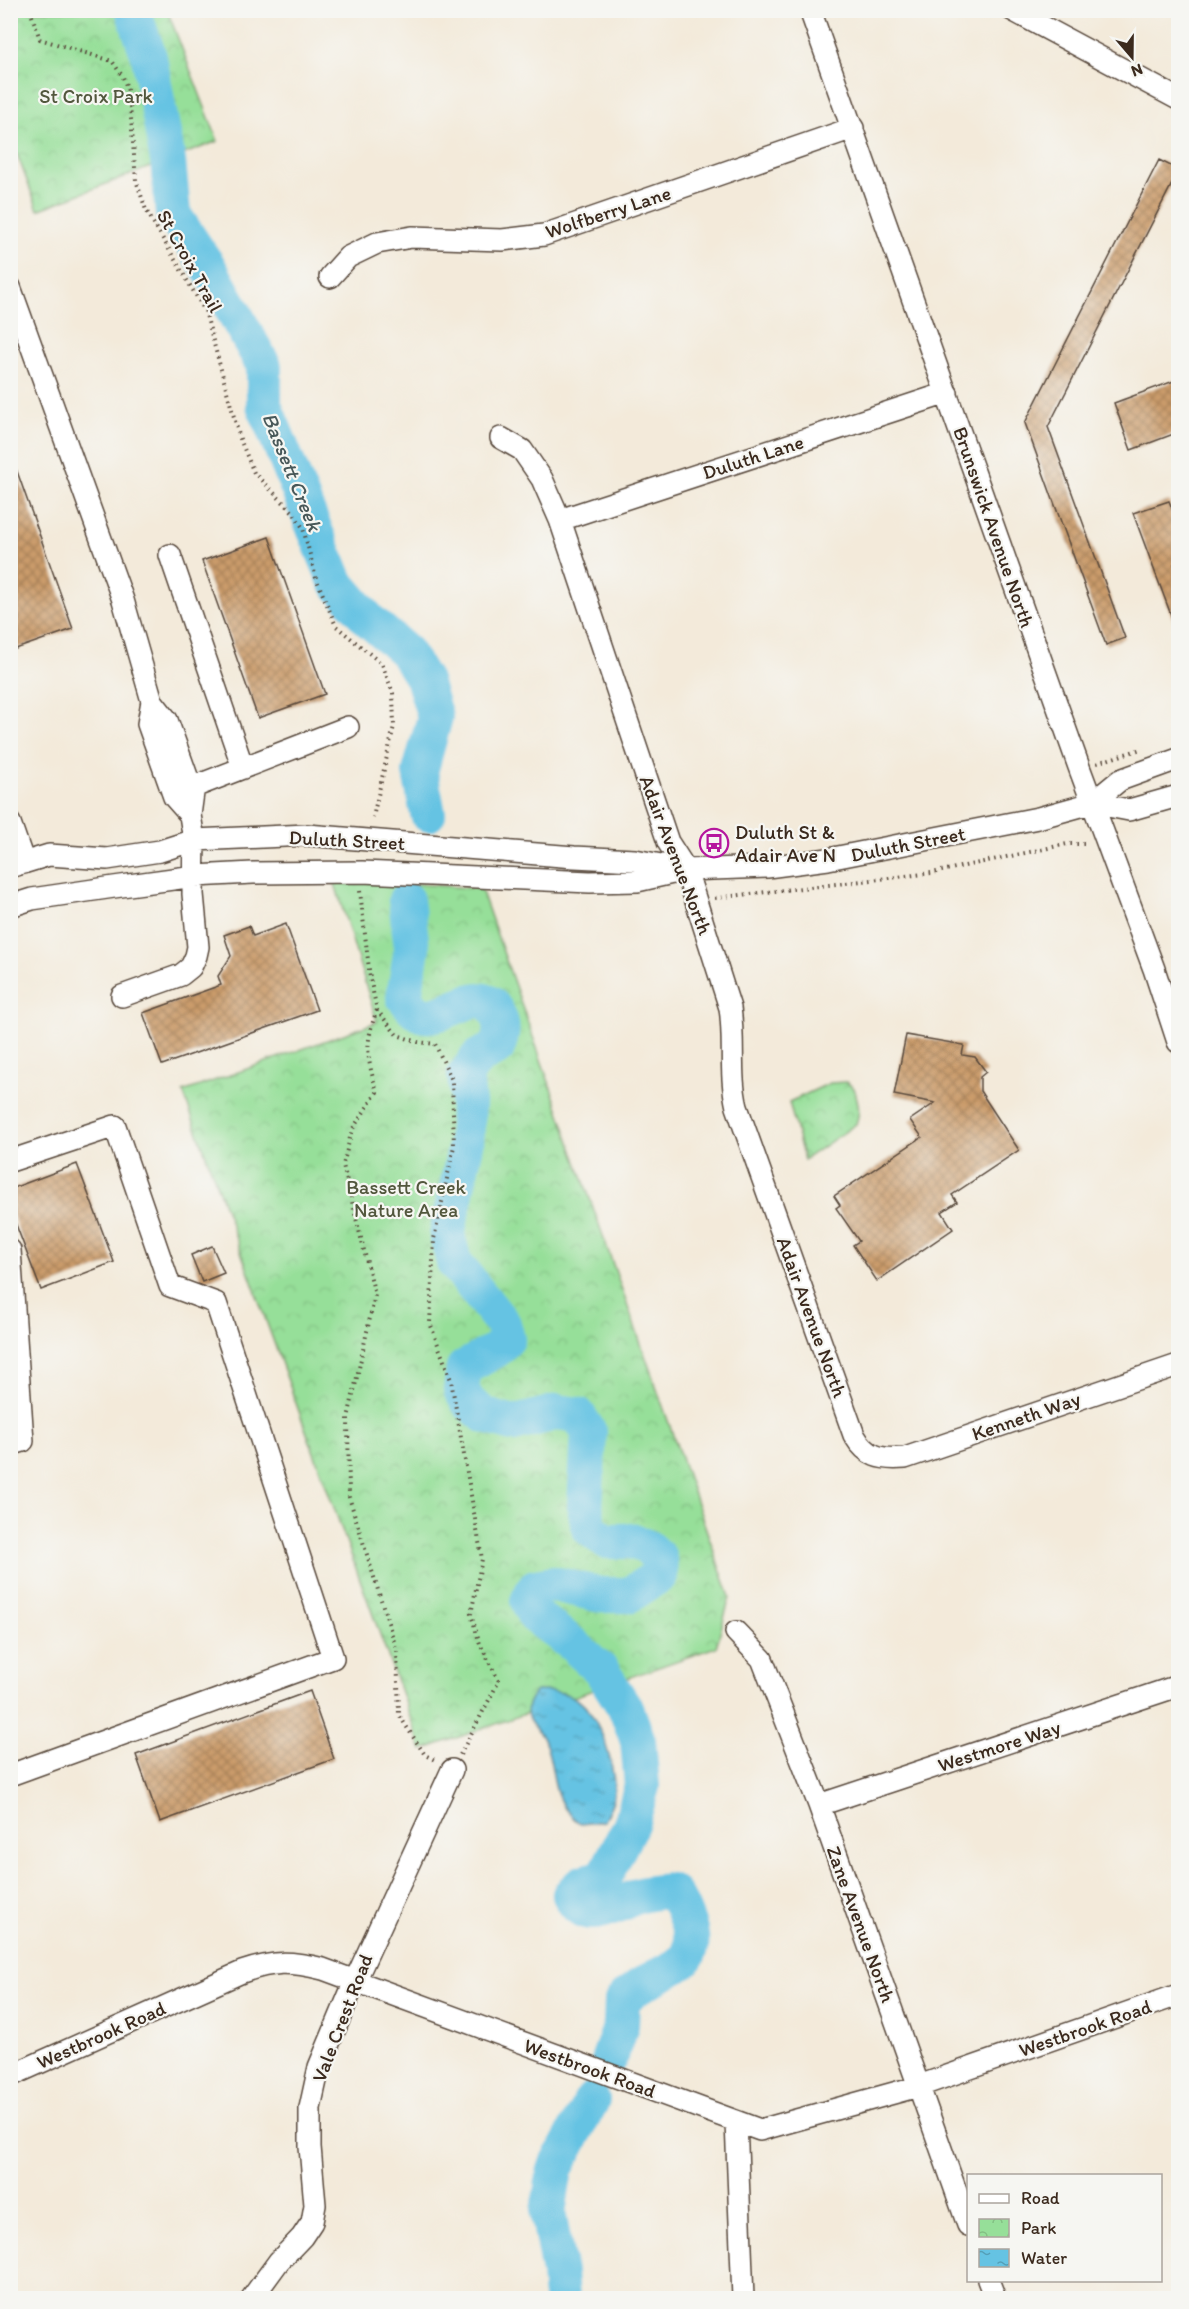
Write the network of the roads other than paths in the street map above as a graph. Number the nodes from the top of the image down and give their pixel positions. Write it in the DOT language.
graph roads {
  1 [pos="810,10"];
  2 [pos="1012,10"];
  3 [pos="1179,99"];
  4 [pos="853,129"];
  5 [pos="330,277"];
  6 [pos="10,287"];
  7 [pos="947,393"];
  8 [pos="501,438"];
  9 [pos="560,520"];
  10 [pos="170,555"];
  11 [pos="152,701"];
  12 [pos="348,727"];
  13 [pos="1179,759"];
  14 [pos="243,768"];
  15 [pos="191,788"];
  16 [pos="1179,796"];
  17 [pos="1092,803"];
  18 [pos="190,815"];
  19 [pos="10,823"];
  20 [pos="195,840"];
  21 [pos="17,865"];
  22 [pos="686,870"];
  23 [pos="195,876"];
  24 [pos="10,906"];
  25 [pos="122,996"];
  26 [pos="1179,1042"];
  27 [pos="10,1161"];
  28 [pos="10,1250"];
  29 [pos="1179,1365"];
  30 [pos="17,1443"];
  31 [pos="873,1455"];
  32 [pos="736,1632"];
  33 [pos="1179,1686"];
  34 [pos="452,1770"];
  35 [pos="10,1775"];
  36 [pos="819,1805"];
  37 [pos="355,1981"];
  38 [pos="1179,1995"];
  39 [pos="10,2076"];
  40 [pos="919,2086"];
  41 [pos="736,2122"];
  42 [pos="967,2219"];
  43 [pos="989,2282"];
  44 [pos="252,2298"];
  45 [pos="744,2298"];
  46 [pos="995,2298"];
  1 -- 4 [label="street, Brunswick Avenue North"];
  2 -- 3 [label="street"];
  4 -- 5 [label="street, Wolfberry Lane"];
  4 -- 7 [label="street, Brunswick Avenue North"];
  6 -- 11 [label="street"];
  7 -- 9 [label="street, Duluth Lane"];
  7 -- 17 [label="street, Brunswick Avenue North"];
  8 -- 9 [label="street, Adair Avenue North"];
  9 -- 22 [label="street, Adair Avenue North"];
  10 -- 14 [label="street"];
  11 -- 15 [label="street"];
  11 -- 18 [label="street"];
  12 -- 14 [label="street"];
  13 -- 17 [label="street, Duluth Street"];
  14 -- 15 [label="street"];
  15 -- 18 [label="street"];
  16 -- 17 [label="street, Duluth Street"];
  17 -- 22 [label="street, Duluth Street"];
  17 -- 26 [label="street, Brunswick Avenue North"];
  18 -- 20 [label="street"];
  19 -- 21 [label="street"];
  20 -- 21 [label="street, Duluth Street"];
  20 -- 22 [label="street, Duluth Street"];
  20 -- 23 [label="street"];
  22 -- 23 [label="street, Duluth Street"];
  22 -- 31 [label="street, Adair Avenue North"];
  23 -- 24 [label="street, Duluth Street"];
  23 -- 25 [label="street"];
  27 -- 35 [label="street"];
  28 -- 30 [label="street"];
  29 -- 31 [label="street, Kenneth Way"];
  32 -- 36 [label="street, Zane Avenue North"];
  33 -- 36 [label="street, Westmore Way"];
  34 -- 37 [label="street, Vale Crest Road"];
  36 -- 40 [label="street, Zane Avenue North"];
  37 -- 39 [label="street, Westbrook Road"];
  37 -- 41 [label="street, Westbrook Road"];
  37 -- 44 [label="street, Vale Crest Road"];
  38 -- 40 [label="street, Westbrook Road"];
  40 -- 41 [label="street, Westbrook Road"];
  40 -- 42 [label="street, Zane Avenue North"];
  41 -- 45 [label="street"];
  43 -- 46 [label="street"];
}
